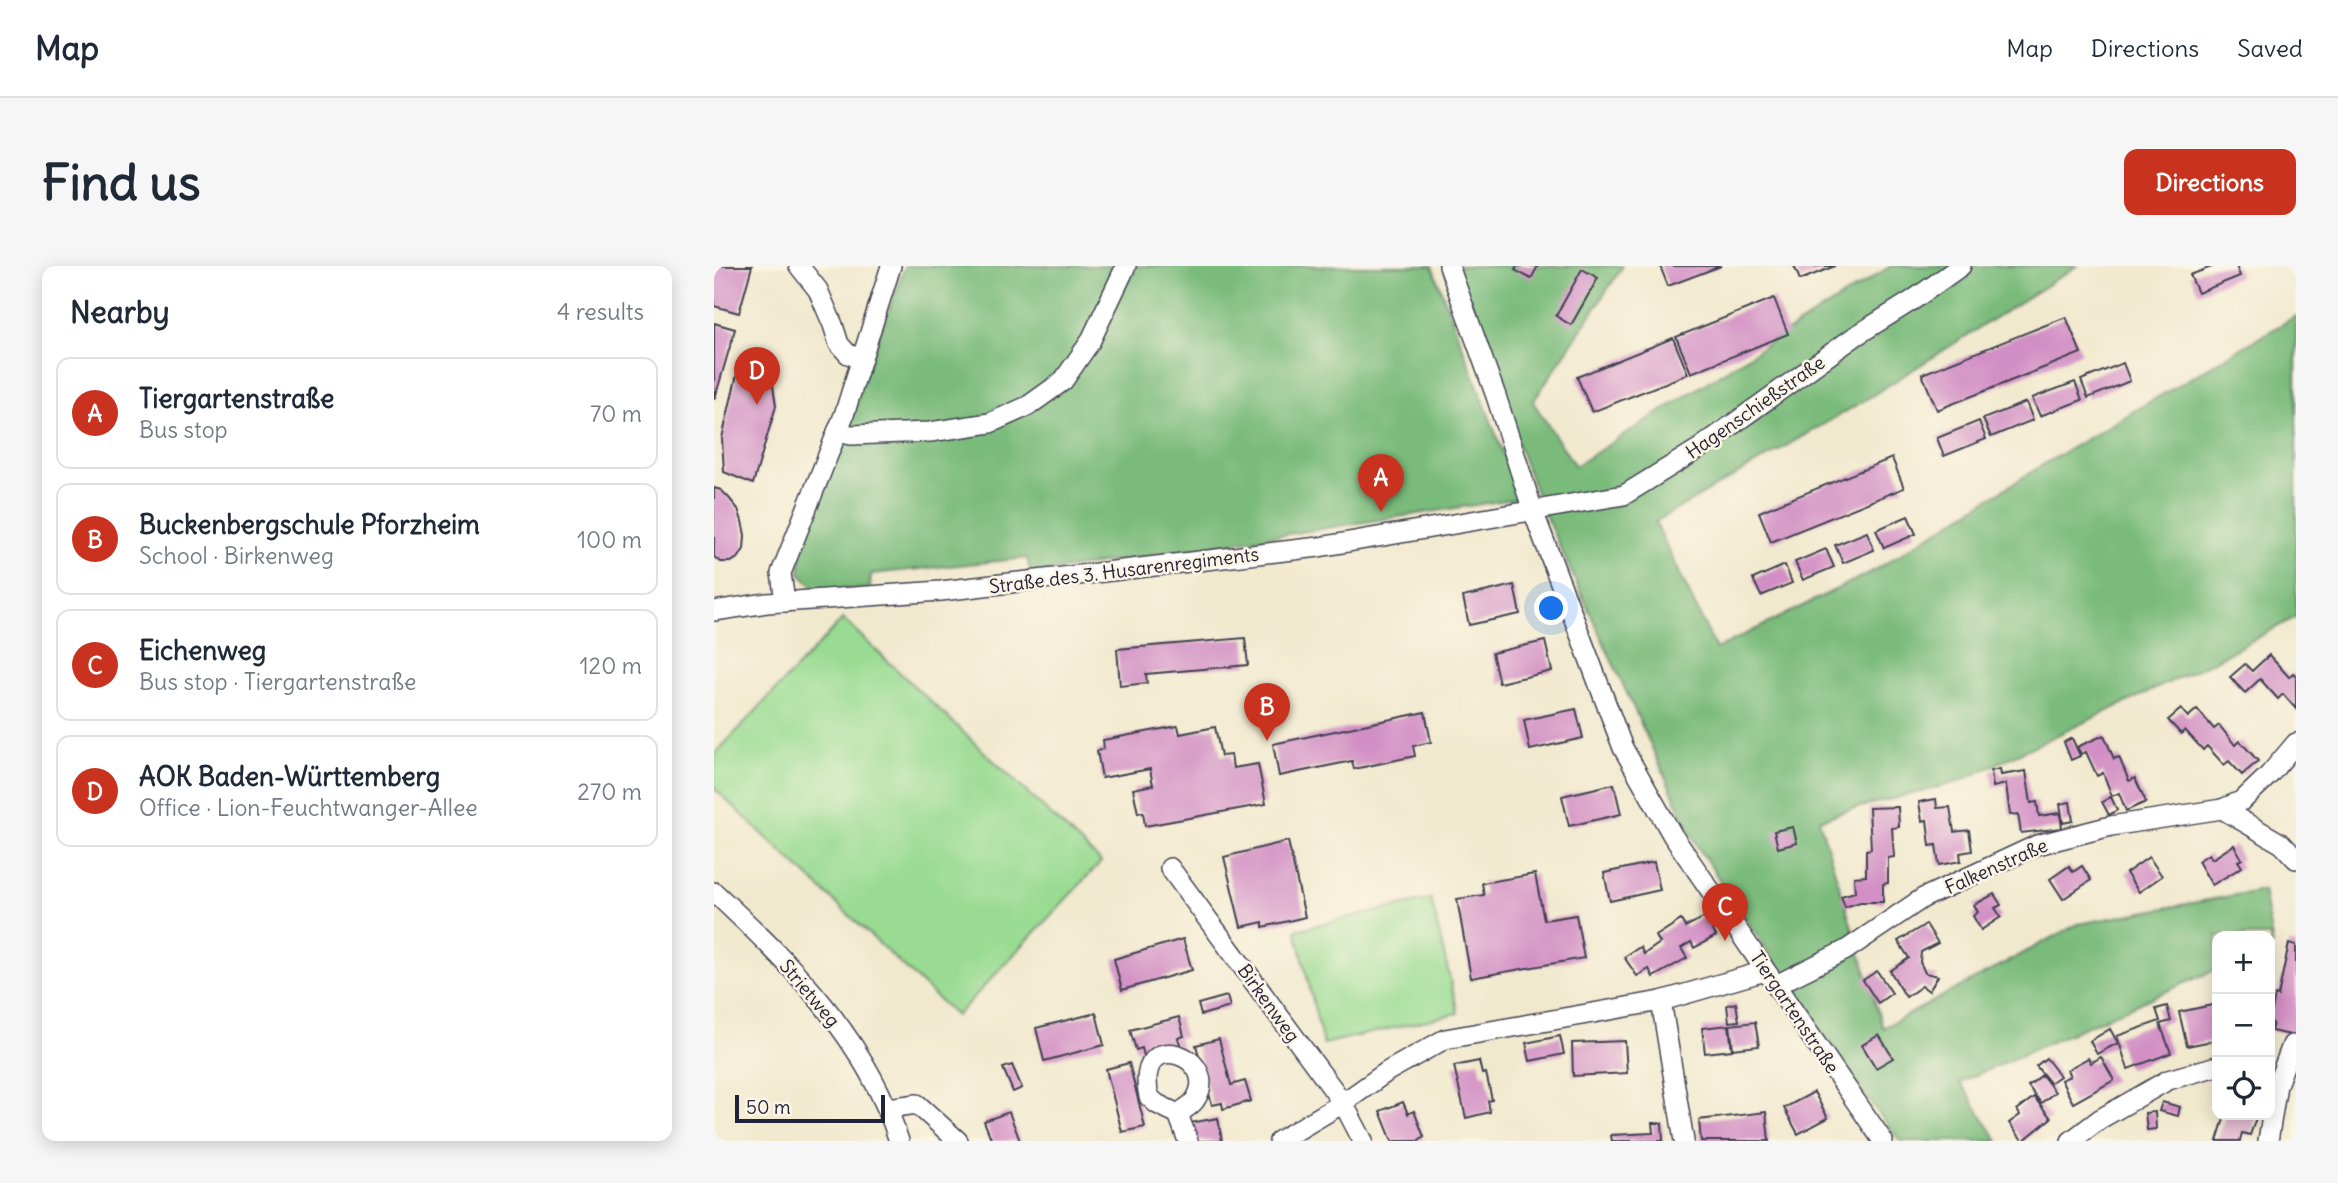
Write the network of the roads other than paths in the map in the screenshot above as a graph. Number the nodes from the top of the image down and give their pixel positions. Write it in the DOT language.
graph roads {
  1 [pos="799,266"];
  2 [pos="891,266"];
  3 [pos="1126,266"];
  4 [pos="1449,266"];
  5 [pos="1961,266"];
  6 [pos="862,359"];
  7 [pos="837,432"];
  8 [pos="1533,511"];
  9 [pos="785,602"];
  10 [pos="714,611"];
  11 [pos="2296,743"];
  12 [pos="2222,809"];
  13 [pos="2296,859"];
  14 [pos="1170,868"];
  15 [pos="714,892"];
  16 [pos="1770,978"];
  17 [pos="1661,1001"];
  18 [pos="2294,1044"];
  19 [pos="2275,1050"];
  20 [pos="2212,1067"];
  21 [pos="1343,1103"];
  22 [pos="888,1108"];
  23 [pos="1178,1114"];
  24 [pos="899,1141"];
  25 [pos="958,1141"];
  26 [pos="1188,1141"];
  27 [pos="1279,1141"];
  28 [pos="1363,1141"];
  29 [pos="1684,1141"];
  30 [pos="1883,1141"];
  31 [pos="2071,1141"];
  32 [pos="2268,1141"];
  1 -- 6 [label="street"];
  2 -- 6 [label="street"];
  3 -- 7 [label="street"];
  4 -- 8 [label="street, Tiergartenstraße"];
  5 -- 8 [label="street, Hagenschießstraße"];
  6 -- 7 [label="street"];
  7 -- 9 [label="street"];
  8 -- 9 [label="street, Straße des 3. Husarenregiments"];
  8 -- 16 [label="street, Tiergartenstraße"];
  9 -- 10 [label="street, Straße des 3. Husarenregiments"];
  11 -- 12 [label="street, Falkenstraße"];
  12 -- 13 [label="street"];
  12 -- 16 [label="street, Falkenstraße"];
  14 -- 21 [label="street, Birkenweg"];
  15 -- 22 [label="street, Strietweg"];
  16 -- 17 [label="street, Falkenstraße"];
  16 -- 30 [label="street, Tiergartenstraße"];
  17 -- 21 [label="street, Falkenstraße"];
  17 -- 29 [label="street"];
  18 -- 19 [label="street"];
  18 -- 32 [label="street"];
  20 -- 31 [label="street"];
  21 -- 27 [label="street, Falkenstraße"];
  21 -- 28 [label="street, Birkenweg"];
  22 -- 24 [label="street, Strietweg"];
  22 -- 25 [label="street"];
  23 -- 26 [label="street"];
}
